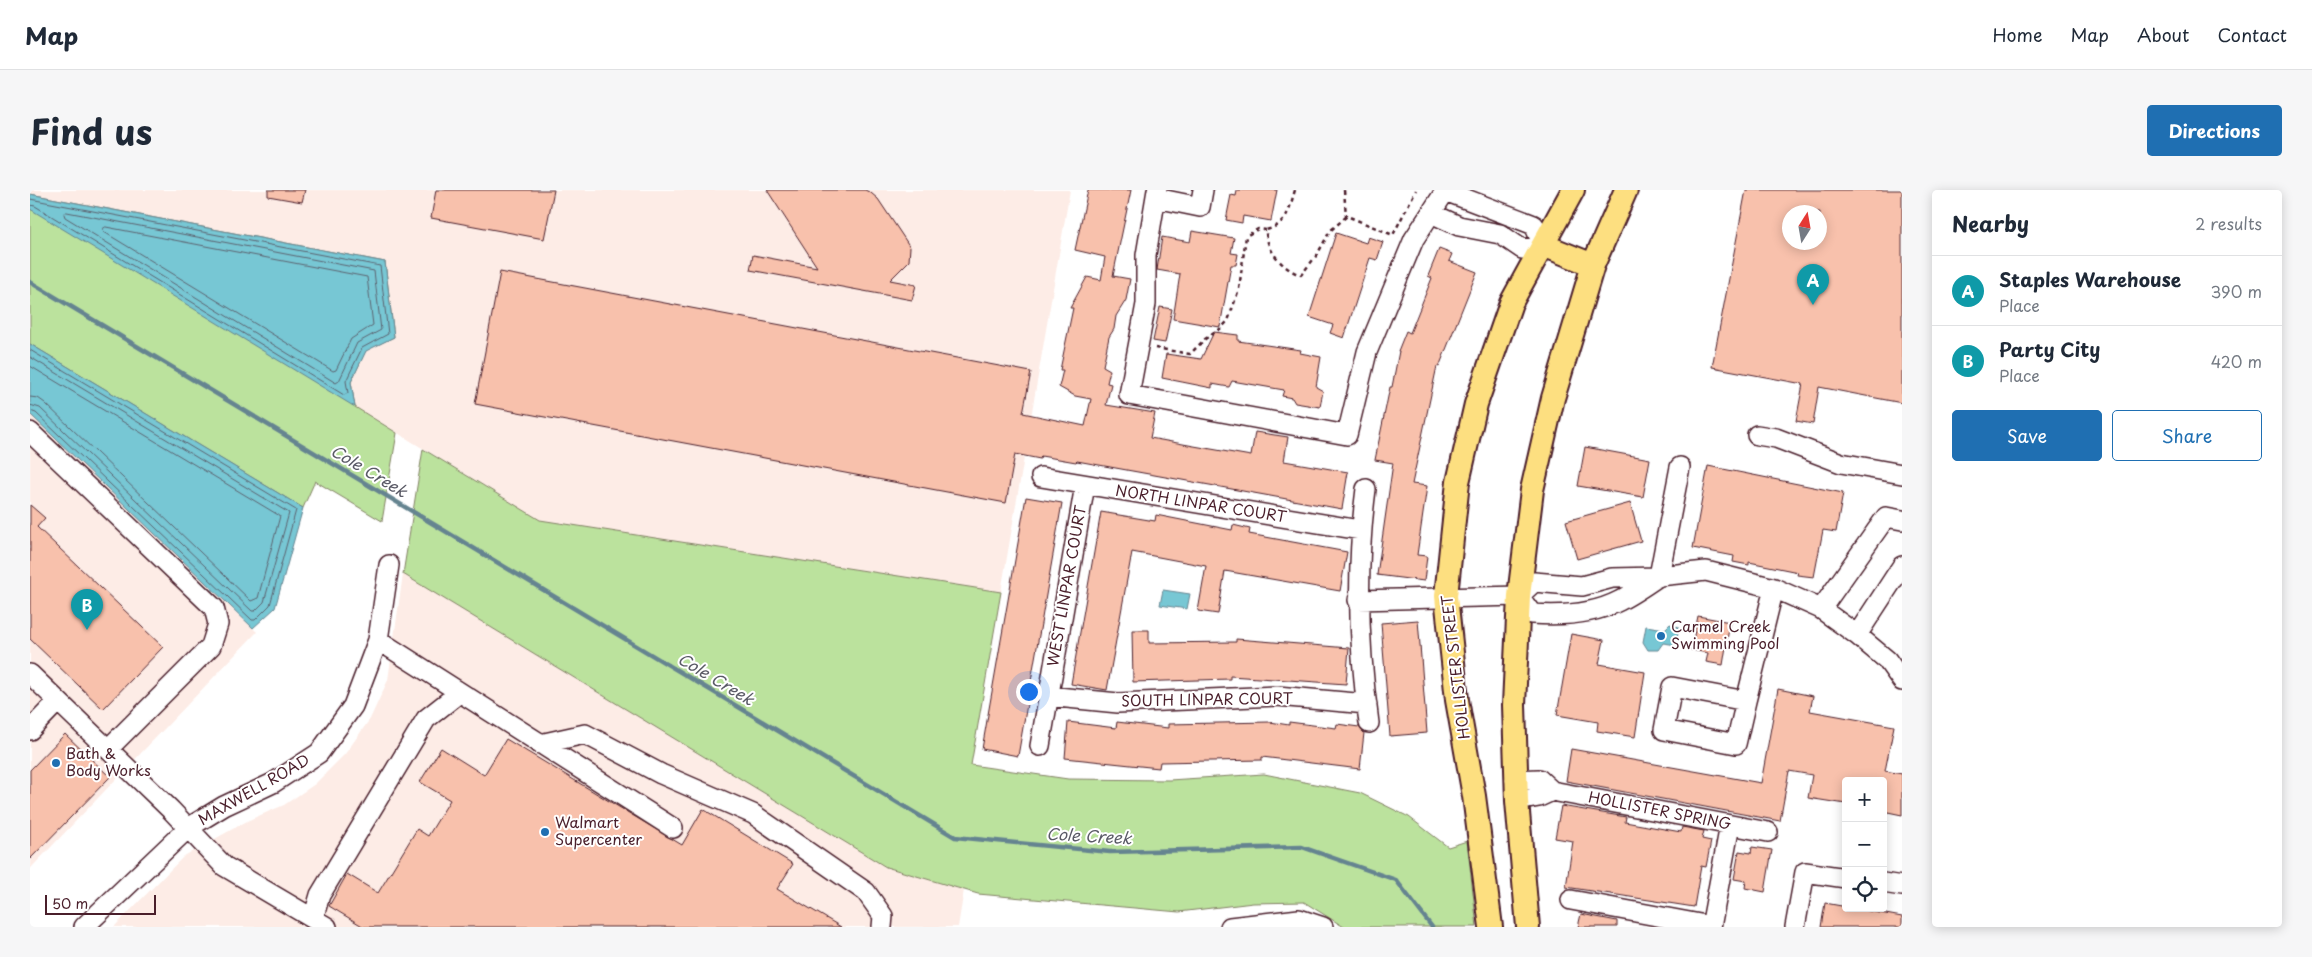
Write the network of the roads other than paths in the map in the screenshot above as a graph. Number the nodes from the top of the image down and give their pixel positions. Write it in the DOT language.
graph roads {
  1 [pos="1203,190"];
  2 [pos="1446,190"];
  3 [pos="1573,190"];
  4 [pos="1626,190"];
  5 [pos="1156,194"];
  6 [pos="1431,213"];
  7 [pos="1543,245"];
  8 [pos="1593,265"];
  9 [pos="30,432"];
  10 [pos="1757,435"];
  11 [pos="1680,467"];
  12 [pos="1902,474"];
  13 [pos="1041,477"];
  14 [pos="1085,485"];
  15 [pos="1366,489"];
  16 [pos="1902,520"];
  17 [pos="1360,530"];
  18 [pos="389,565"];
  19 [pos="1902,566"];
  20 [pos="1659,576"];
  21 [pos="1774,588"];
  22 [pos="1446,596"];
  23 [pos="1519,596"];
  24 [pos="1358,600"];
  25 [pos="1821,610"];
  26 [pos="1858,635"];
  27 [pos="378,640"];
  28 [pos="30,674"];
  29 [pos="1902,681"];
  30 [pos="459,693"];
  31 [pos="1047,696"];
  32 [pos="58,701"];
  33 [pos="1746,701"];
  34 [pos="30,730"];
  35 [pos="540,744"];
  36 [pos="1040,746"];
  37 [pos="108,749"];
  38 [pos="1516,790"];
  39 [pos="1730,825"];
  40 [pos="188,828"];
  41 [pos="673,828"];
  42 [pos="1768,832"];
  43 [pos="1842,877"];
  44 [pos="1887,884"];
  45 [pos="1902,886"];
  46 [pos="1571,900"];
  47 [pos="320,923"];
  48 [pos="1298,923"];
  49 [pos="92,924"];
  50 [pos="882,927"];
  51 [pos="1230,927"];
  52 [pos="1322,927"];
  53 [pos="1491,927"];
  54 [pos="1528,927"];
  55 [pos="1711,927"];
  56 [pos="1795,927"];
  1 -- 5 [label="street"];
  2 -- 6 [label="street"];
  2 -- 7 [label="street"];
  3 -- 7 [label="main road, HOLLISTER STREET"];
  4 -- 8 [label="main road"];
  5 -- 6 [label="street"];
  6 -- 7 [label="street"];
  7 -- 8 [label="main road"];
  7 -- 22 [label="main road, HOLLISTER STREET"];
  8 -- 23 [label="main road"];
  9 -- 37 [label="street"];
  10 -- 12 [label="street"];
  11 -- 20 [label="street"];
  13 -- 14 [label="street, NORTH LINPAR COURT"];
  14 -- 17 [label="street, NORTH LINPAR COURT"];
  14 -- 31 [label="street, WEST LINPAR COURT"];
  15 -- 17 [label="street"];
  16 -- 25 [label="street"];
  17 -- 24 [label="street"];
  18 -- 27 [label="street, MAXWELL ROAD"];
  19 -- 26 [label="street"];
  20 -- 21 [label="street"];
  20 -- 23 [label="street"];
  20 -- 23 [label="street"];
  21 -- 25 [label="street"];
  21 -- 33 [label="street"];
  22 -- 23 [label="street"];
  22 -- 24 [label="street"];
  22 -- 53 [label="main road, HOLLISTER STREET"];
  23 -- 38 [label="main road"];
  24 -- 31 [label="street, SOUTH LINPAR COURT"];
  25 -- 26 [label="street"];
  26 -- 29 [label="street"];
  27 -- 30 [label="street"];
  27 -- 40 [label="street, MAXWELL ROAD"];
  28 -- 32 [label="street"];
  30 -- 35 [label="street"];
  30 -- 47 [label="street"];
  31 -- 36 [label="street, WEST LINPAR COURT"];
  32 -- 34 [label="street"];
  32 -- 37 [label="street"];
  33 -- 33 [label="street"];
  35 -- 41 [label="street"];
  35 -- 50 [label="street"];
  37 -- 40 [label="street"];
  38 -- 39 [label="street, HOLLISTER SPRING"];
  38 -- 54 [label="main road"];
  39 -- 42 [label="street, HOLLISTER SPRING"];
  39 -- 55 [label="street"];
  40 -- 47 [label="street"];
  40 -- 49 [label="street, MAXWELL ROAD"];
  43 -- 56 [label="street"];
  44 -- 45 [label="street"];
  46 -- 55 [label="street"];
  48 -- 51 [label="street"];
  48 -- 52 [label="street"];
}
